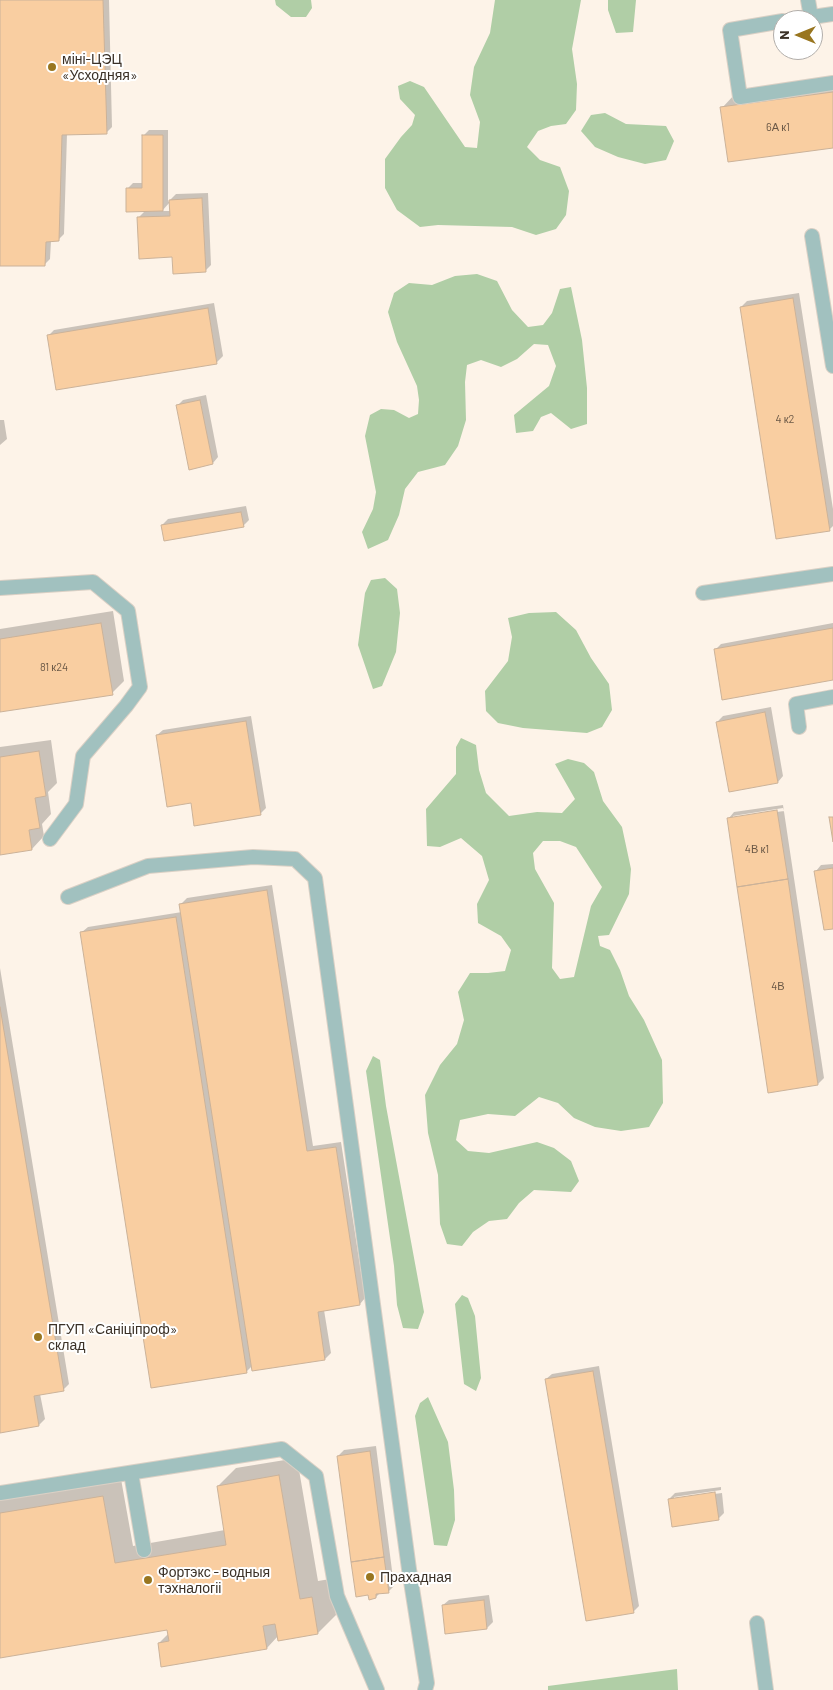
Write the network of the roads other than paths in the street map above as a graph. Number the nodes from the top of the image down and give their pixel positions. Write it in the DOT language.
graph roads {
  1 [pos="773,23"];
  2 [pos="833,83"];
  3 [pos="812,236"];
  4 [pos="833,366"];
  5 [pos="833,574"];
  6 [pos="0,588"];
  7 [pos="703,593"];
  8 [pos="833,697"];
  9 [pos="799,727"];
  10 [pos="50,839"];
  11 [pos="68,897"];
  12 [pos="131,1473"];
  13 [pos="0,1493"];
  14 [pos="144,1550"];
  15 [pos="757,1623"];
  16 [pos="376,1690"];
  17 [pos="425,1690"];
  18 [pos="766,1690"];
  1 -- 2 [label="lane"];
  3 -- 4 [label="lane"];
  5 -- 7 [label="lane"];
  6 -- 10 [label="lane"];
  8 -- 9 [label="lane"];
  11 -- 17 [label="lane"];
  12 -- 13 [label="lane"];
  12 -- 14 [label="lane"];
  12 -- 16 [label="lane"];
  15 -- 18 [label="lane"];
}
